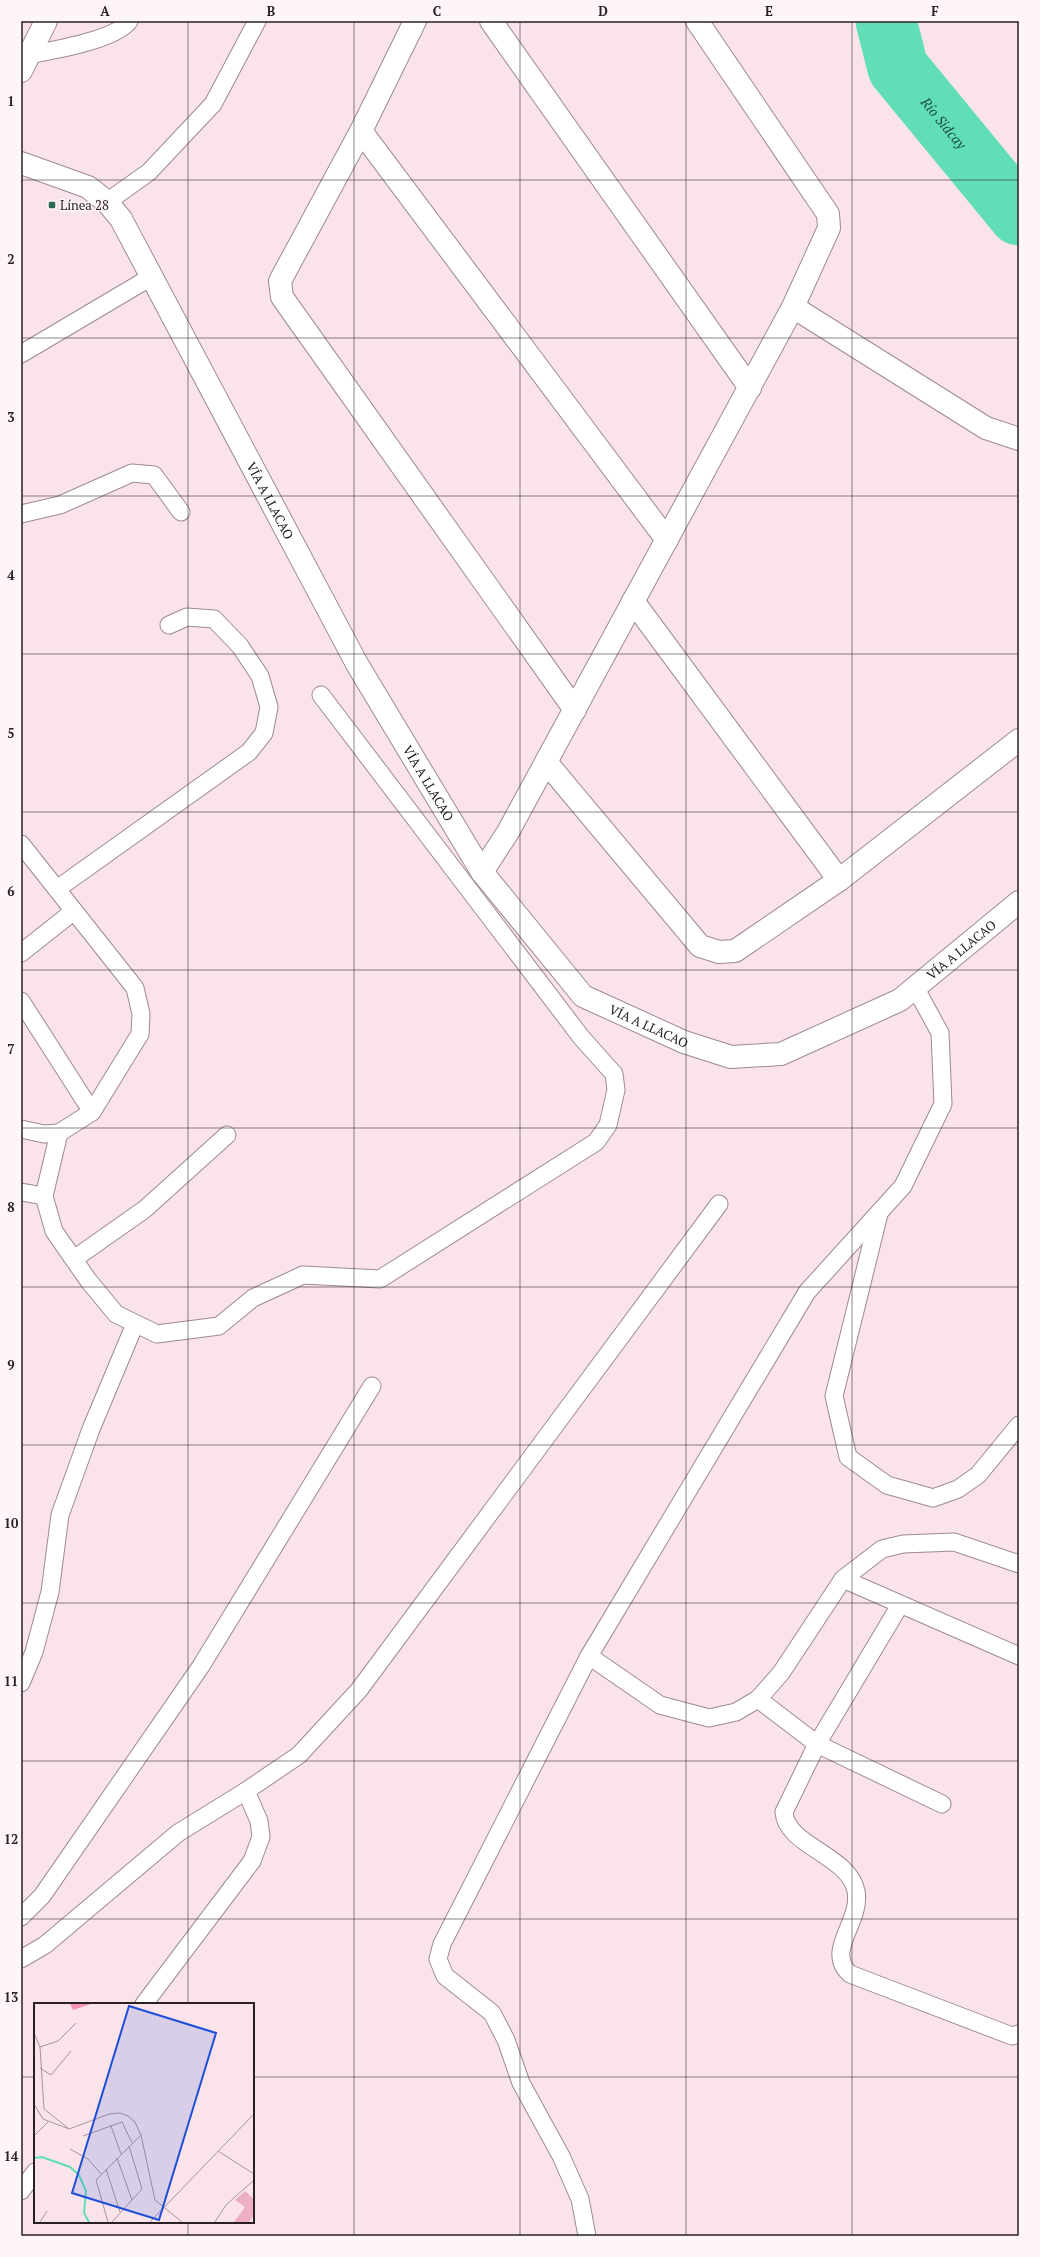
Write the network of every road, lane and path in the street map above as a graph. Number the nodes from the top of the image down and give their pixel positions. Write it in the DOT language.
graph roads {
  1 [pos="46,21"];
  2 [pos="129,21"];
  3 [pos="257,21"];
  4 [pos="415,21"];
  5 [pos="491,21"];
  6 [pos="697,21"];
  7 [pos="25,63"];
  8 [pos="361,131"];
  9 [pos="21,163"];
  10 [pos="107,202"];
  11 [pos="151,277"];
  12 [pos="793,307"];
  13 [pos="21,354"];
  14 [pos="750,388"];
  15 [pos="1019,439"];
  16 [pos="181,512"];
  17 [pos="21,513"];
  18 [pos="667,540"];
  19 [pos="633,602"];
  20 [pos="169,625"];
  21 [pos="321,695"];
  22 [pos="575,710"];
  23 [pos="1019,740"];
  24 [pos="546,762"];
  25 [pos="21,844"];
  26 [pos="482,872"];
  27 [pos="839,880"];
  28 [pos="57,889"];
  29 [pos="1019,902"];
  30 [pos="74,911"];
  31 [pos="21,953"];
  32 [pos="915,987"];
  33 [pos="21,1001"];
  34 [pos="92,1112"];
  35 [pos="21,1129"];
  36 [pos="59,1133"];
  37 [pos="227,1135"];
  38 [pos="21,1192"];
  39 [pos="44,1196"];
  40 [pos="719,1204"];
  41 [pos="879,1212"];
  42 [pos="74,1259"];
  43 [pos="135,1324"];
  44 [pos="372,1386"];
  45 [pos="1019,1425"];
  46 [pos="1019,1564"];
  47 [pos="843,1579"];
  48 [pos="900,1605"];
  49 [pos="590,1656"];
  50 [pos="1019,1656"];
  51 [pos="21,1683"];
  52 [pos="758,1699"];
  53 [pos="817,1744"];
  54 [pos="246,1791"];
  55 [pos="942,1804"];
  56 [pos="21,1917"];
  57 [pos="21,1959"];
  58 [pos="145,2003"];
  59 [pos="1019,2034"];
  60 [pos="34,2173"];
  61 [pos="21,2191"];
  62 [pos="587,2236"];
  1 -- 7 [label="street"];
  2 -- 7 [label="lane"];
  3 -- 10 [label="lane"];
  4 -- 8 [label="street"];
  5 -- 14 [label="street"];
  6 -- 12 [label="street"];
  8 -- 18 [label="street"];
  8 -- 22 [label="street"];
  9 -- 10 [label="street, VÍA A LLACAO"];
  10 -- 11 [label="street, VÍA A LLACAO"];
  11 -- 13 [label="lane"];
  11 -- 26 [label="street, VÍA A LLACAO"];
  12 -- 14 [label="street"];
  12 -- 15 [label="street"];
  14 -- 18 [label="street"];
  16 -- 17 [label="lane"];
  18 -- 19 [label="street"];
  19 -- 22 [label="street"];
  19 -- 27 [label="street"];
  20 -- 28 [label="lane"];
  21 -- 43 [label="lane"];
  22 -- 24 [label="street"];
  23 -- 27 [label="street"];
  24 -- 26 [label="street"];
  24 -- 27 [label="street"];
  25 -- 28 [label="lane"];
  26 -- 32 [label="street, VÍA A LLACAO"];
  28 -- 30 [label="lane"];
  29 -- 32 [label="street, VÍA A LLACAO"];
  30 -- 31 [label="lane"];
  30 -- 34 [label="lane"];
  32 -- 41 [label="lane"];
  33 -- 34 [label="lane"];
  34 -- 36 [label="lane"];
  35 -- 36 [label="lane"];
  36 -- 39 [label="lane"];
  37 -- 42 [label="lane"];
  38 -- 39 [label="lane"];
  39 -- 42 [label="lane"];
  40 -- 54 [label="lane"];
  41 -- 45 [label="lane"];
  41 -- 49 [label="lane"];
  42 -- 43 [label="lane"];
  43 -- 51 [label="lane"];
  44 -- 56 [label="lane"];
  46 -- 47 [label="lane"];
  47 -- 48 [label="lane"];
  47 -- 52 [label="lane"];
  48 -- 50 [label="lane"];
  48 -- 53 [label="lane"];
  49 -- 52 [label="lane"];
  49 -- 62 [label="lane"];
  52 -- 53 [label="lane"];
  53 -- 55 [label="lane"];
  53 -- 59 [label="lane"];
  54 -- 57 [label="lane"];
  54 -- 58 [label="lane"];
  60 -- 61 [label="lane"];
}
